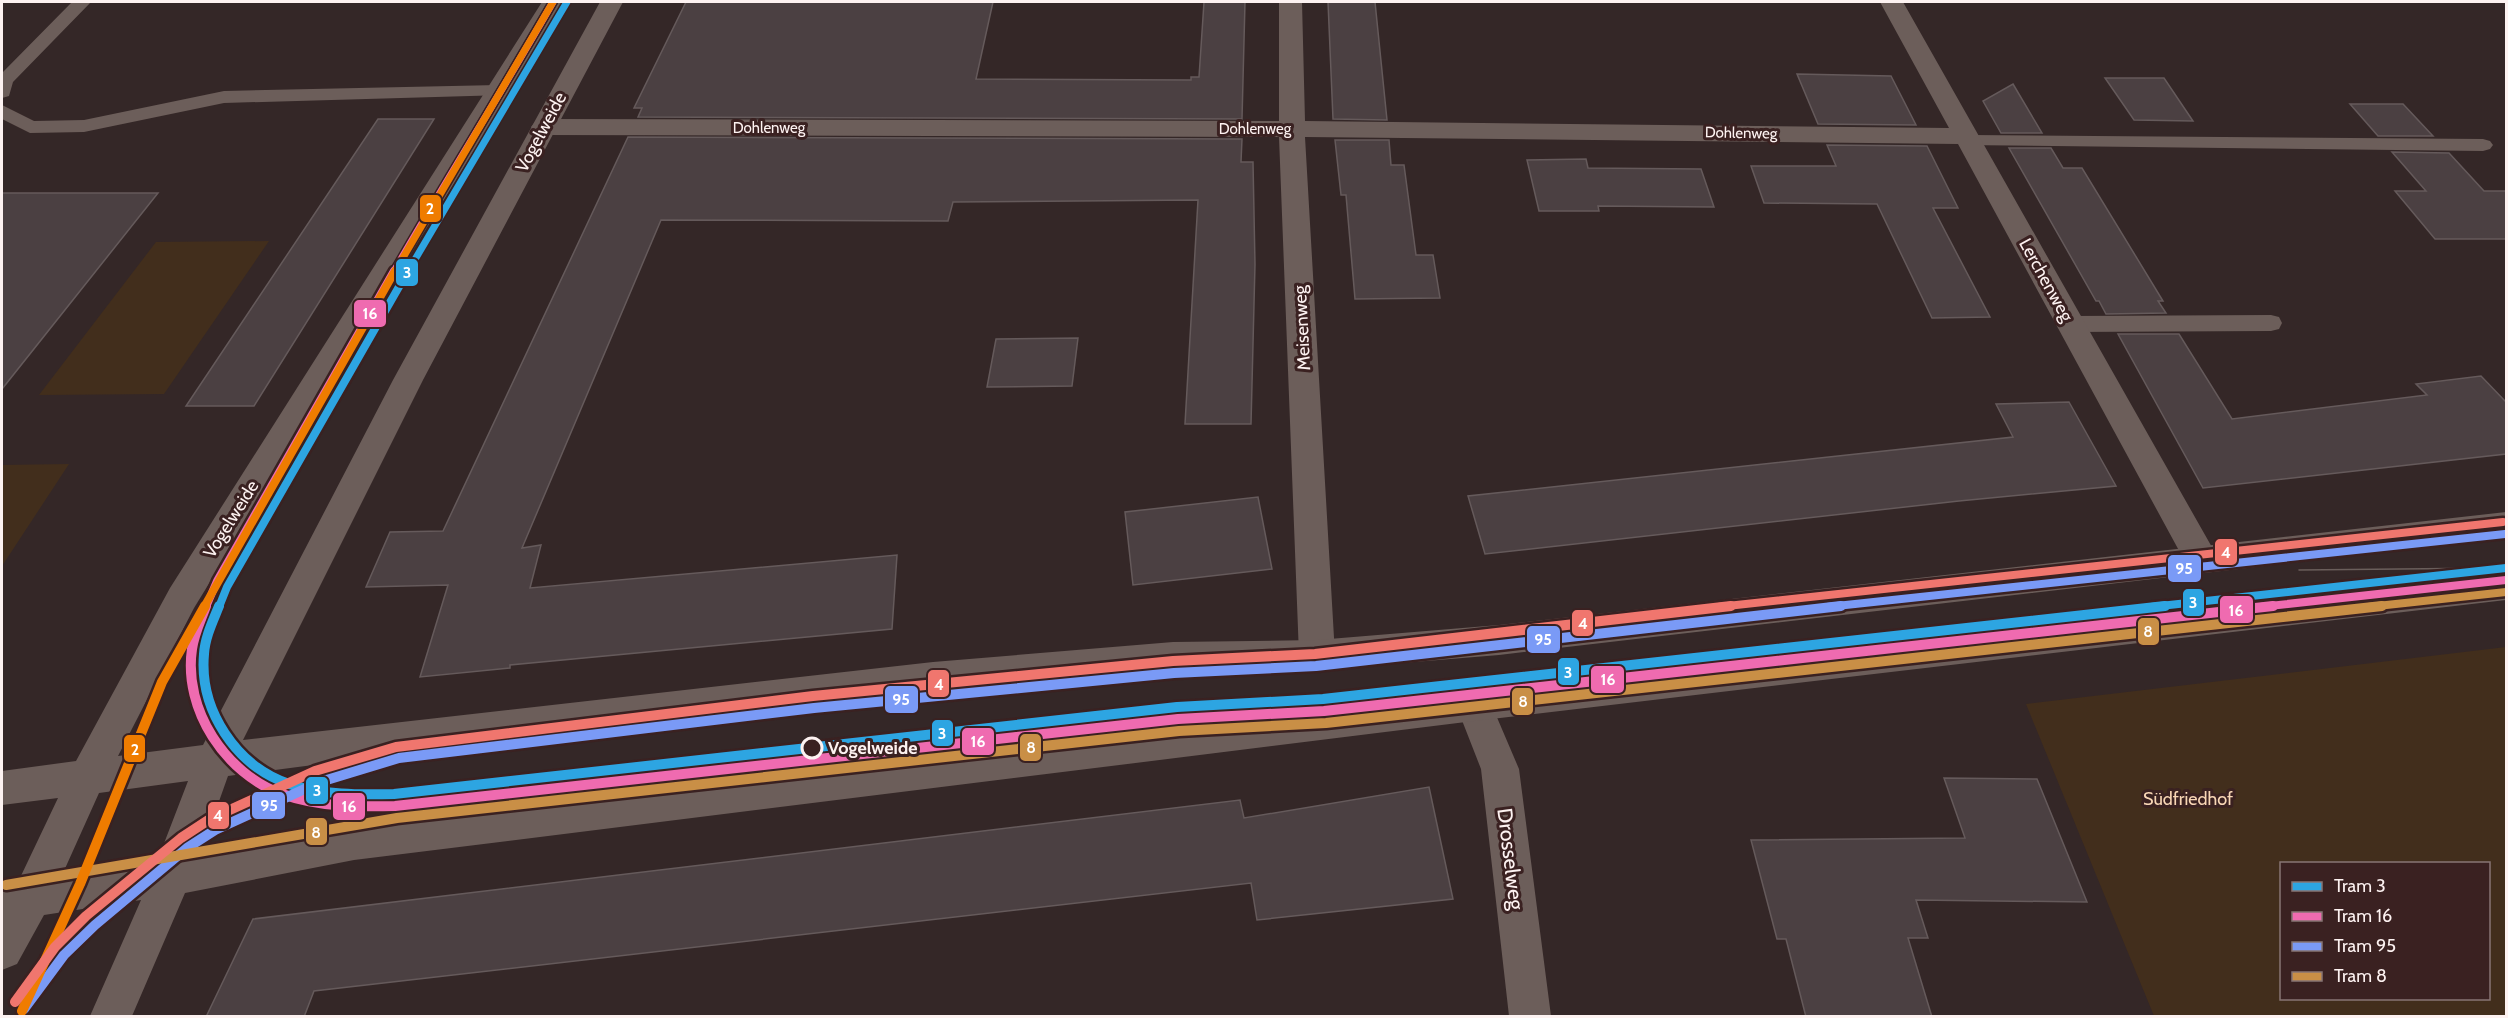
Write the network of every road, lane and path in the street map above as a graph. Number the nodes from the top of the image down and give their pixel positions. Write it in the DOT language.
graph roads {
  1 [pos="82,2"];
  2 [pos="553,2"];
  3 [pos="610,2"];
  4 [pos="1290,2"];
  5 [pos="1892,2"];
  6 [pos="498,91"];
  7 [pos="2,92"];
  8 [pos="2,111"];
  9 [pos="544,127"];
  10 [pos="1293,129"];
  11 [pos="1968,138"];
  12 [pos="2484,145"];
  13 [pos="2271,323"];
  14 [pos="2070,324"];
  15 [pos="2506,525"];
  16 [pos="2201,559"];
  17 [pos="2506,586"];
  18 [pos="1317,655"];
  19 [pos="1474,705"];
  20 [pos="214,762"];
  21 [pos="87,778"];
  22 [pos="2,788"];
  23 [pos="172,876"];
  24 [pos="16,900"];
  25 [pos="2,950"];
  26 [pos="111,1017"];
  27 [pos="1530,1017"];
  1 -- 7 [label="lane"];
  2 -- 6 [label="street, Vogelweide"];
  3 -- 9 [label="street, Vogelweide"];
  4 -- 10 [label="street, Meisenweg"];
  5 -- 11 [label="street, Lerchenweg"];
  6 -- 8 [label="lane"];
  6 -- 21 [label="street, Vogelweide"];
  9 -- 10 [label="street, Dohlenweg"];
  9 -- 20 [label="street, Vogelweide"];
  10 -- 11 [label="street, Dohlenweg"];
  10 -- 18 [label="street, Meisenweg"];
  11 -- 12 [label="lane"];
  11 -- 14 [label="street, Lerchenweg"];
  13 -- 14 [label="lane"];
  14 -- 16 [label="street, Lerchenweg"];
  15 -- 16 [label="street"];
  16 -- 18 [label="street"];
  17 -- 19 [label="street"];
  18 -- 20 [label="street"];
  19 -- 23 [label="street"];
  19 -- 27 [label="street, Drosselweg"];
  20 -- 21 [label="street"];
  20 -- 23 [label="street, Vogelweide"];
  21 -- 22 [label="street"];
  21 -- 24 [label="street, Vogelweide"];
  23 -- 24 [label="street"];
  23 -- 26 [label="street, Vogelweide"];
  24 -- 25 [label="street, Vogelweide"];
}
